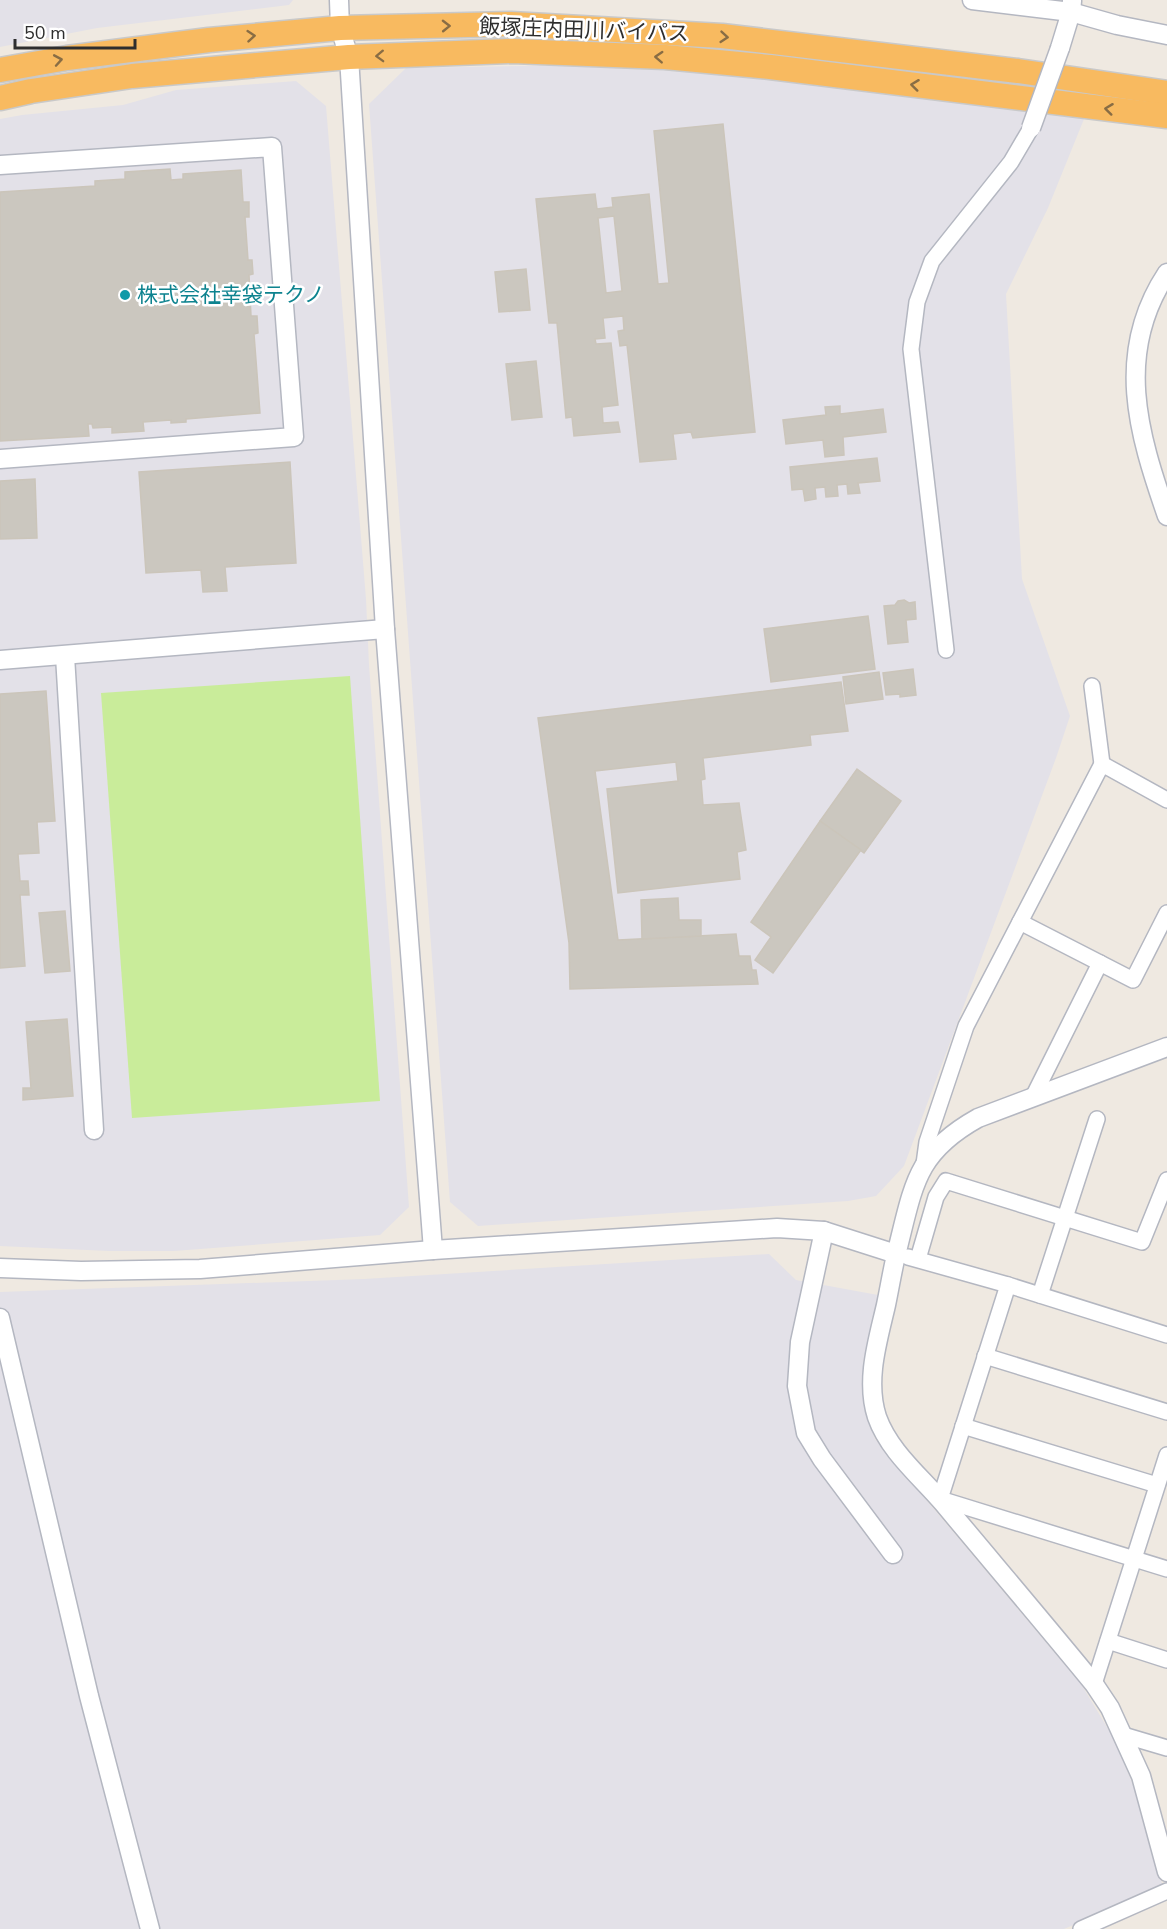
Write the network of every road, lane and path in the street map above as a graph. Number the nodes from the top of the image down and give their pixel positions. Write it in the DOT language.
graph roads {
  1 [pos="339,0"];
  2 [pos="972,0"];
  3 [pos="1071,6"];
  4 [pos="340,28"];
  5 [pos="1167,34"];
  6 [pos="349,57"];
  7 [pos="0,70"];
  8 [pos="1167,93"];
  9 [pos="0,98"];
  10 [pos="1167,116"];
  11 [pos="1031,128"];
  12 [pos="0,165"];
  13 [pos="1164,283"];
  14 [pos="0,459"];
  15 [pos="1167,516"];
  16 [pos="385,629"];
  17 [pos="946,650"];
  18 [pos="65,656"];
  19 [pos="0,660"];
  20 [pos="1092,686"];
  21 [pos="1102,764"];
  22 [pos="1167,800"];
  23 [pos="1167,913"];
  24 [pos="1020,922"];
  25 [pos="1100,963"];
  26 [pos="1167,1047"];
  27 [pos="1033,1097"];
  28 [pos="1097,1119"];
  29 [pos="94,1130"];
  30 [pos="924,1164"];
  31 [pos="1167,1180"];
  32 [pos="1064,1218"];
  33 [pos="824,1231"];
  34 [pos="433,1250"];
  35 [pos="896,1254"];
  36 [pos="918,1259"];
  37 [pos="0,1268"];
  38 [pos="1008,1285"];
  39 [pos="1040,1295"];
  40 [pos="0,1318"];
  41 [pos="1167,1335"];
  42 [pos="985,1356"];
  43 [pos="1167,1412"];
  44 [pos="963,1426"];
  45 [pos="1167,1455"];
  46 [pos="1162,1477"];
  47 [pos="940,1499"];
  48 [pos="893,1554"];
  49 [pos="1134,1559"];
  50 [pos="1167,1569"];
  51 [pos="1108,1641"];
  52 [pos="1167,1660"];
  53 [pos="1094,1684"];
  54 [pos="1123,1735"];
  55 [pos="1167,1748"];
  56 [pos="1162,1835"];
  57 [pos="1167,1872"];
  58 [pos="1167,1891"];
  59 [pos="1102,1925"];
  60 [pos="150,1929"];
  61 [pos="1081,1929"];
  1 -- 4 [label="street"];
  2 -- 3 [label="street"];
  3 -- 5 [label="street"];
  3 -- 11 [label="street, bridge"];
  4 -- 6 [label="street"];
  7 -- 4 [label="highway, 飯塚庄内田川バイパス, one-way"];
  4 -- 8 [label="highway, 飯塚庄内田川バイパス, one-way"];
  6 -- 9 [label="highway, 飯塚庄内田川バイパス"];
  10 -- 6 [label="highway, 飯塚庄内田川バイパス, one-way"];
  6 -- 16 [label="street"];
  11 -- 17 [label="street"];
  12 -- 14 [label="street"];
  13 -- 15 [label="street"];
  16 -- 18 [label="street"];
  16 -- 34 [label="street"];
  18 -- 19 [label="street"];
  18 -- 29 [label="street"];
  20 -- 21 [label="street"];
  21 -- 22 [label="street"];
  21 -- 24 [label="street"];
  23 -- 25 [label="street"];
  24 -- 25 [label="street"];
  24 -- 30 [label="street"];
  25 -- 27 [label="street"];
  26 -- 27 [label="street"];
  27 -- 30 [label="street"];
  28 -- 32 [label="street"];
  30 -- 35 [label="street"];
  31 -- 32 [label="street"];
  32 -- 36 [label="street"];
  32 -- 39 [label="street"];
  33 -- 34 [label="street"];
  33 -- 35 [label="street"];
  33 -- 48 [label="street"];
  34 -- 37 [label="street"];
  35 -- 36 [label="street"];
  35 -- 47 [label="street"];
  36 -- 38 [label="street"];
  38 -- 39 [label="street"];
  38 -- 42 [label="street"];
  39 -- 41 [label="street"];
  40 -- 60 [label="street"];
  42 -- 43 [label="street"];
  42 -- 44 [label="street"];
  44 -- 46 [label="street"];
  44 -- 47 [label="street"];
  45 -- 46 [label="street"];
  46 -- 49 [label="street"];
  47 -- 49 [label="street"];
  47 -- 53 [label="street"];
  49 -- 50 [label="street"];
  49 -- 51 [label="street"];
  51 -- 52 [label="street"];
  51 -- 53 [label="street"];
  53 -- 54 [label="street"];
  54 -- 55 [label="street"];
  54 -- 56 [label="street"];
  56 -- 57 [label="street"];
  58 -- 59 [label="street"];
  59 -- 61 [label="street"];
}
